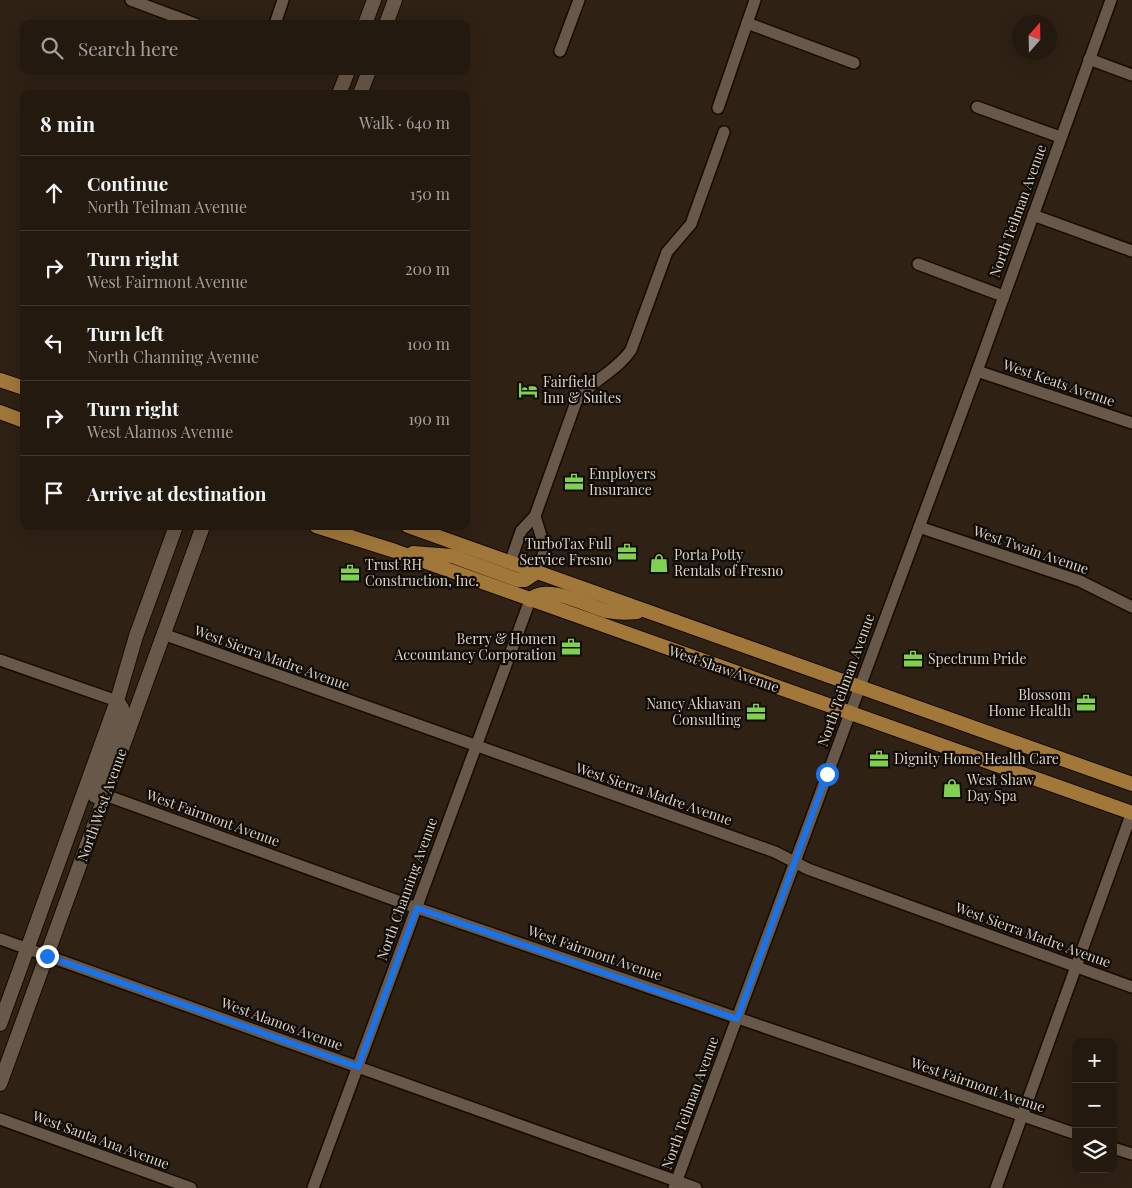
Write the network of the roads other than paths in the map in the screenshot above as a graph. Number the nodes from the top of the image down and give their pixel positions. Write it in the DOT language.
graph roads {
  1 [pos="131,0"];
  2 [pos="283,0"];
  3 [pos="374,0"];
  4 [pos="385,0"];
  5 [pos="395,0"];
  6 [pos="579,0"];
  7 [pos="755,0"];
  8 [pos="1111,0"];
  9 [pos="184,20"];
  10 [pos="276,20"];
  11 [pos="366,20"];
  12 [pos="378,20"];
  13 [pos="388,20"];
  14 [pos="747,23"];
  15 [pos="560,51"];
  16 [pos="1089,59"];
  17 [pos="854,63"];
  18 [pos="1132,74"];
  19 [pos="346,75"];
  20 [pos="367,75"];
  21 [pos="341,90"];
  22 [pos="362,90"];
  23 [pos="718,108"];
  24 [pos="978,108"];
  25 [pos="724,132"];
  26 [pos="1060,137"];
  27 [pos="1033,214"];
  28 [pos="1132,250"];
  29 [pos="918,264"];
  30 [pos="1003,296"];
  31 [pos="977,371"];
  32 [pos="0,380"];
  33 [pos="20,387"];
  34 [pos="0,412"];
  35 [pos="20,420"];
  36 [pos="1132,424"];
  37 [pos="535,516"];
  38 [pos="919,527"];
  39 [pos="175,530"];
  40 [pos="202,530"];
  41 [pos="328,530"];
  42 [pos="419,530"];
  43 [pos="395,552"];
  44 [pos="510,563"];
  45 [pos="537,572"];
  46 [pos="530,600"];
  47 [pos="1132,607"];
  48 [pos="645,612"];
  49 [pos="163,634"];
  50 [pos="0,660"];
  51 [pos="858,688"];
  52 [pos="117,702"];
  53 [pos="849,712"];
  54 [pos="475,747"];
  55 [pos="1132,784"];
  56 [pos="106,795"];
  57 [pos="1132,813"];
  58 [pos="92,833"];
  59 [pos="794,862"];
  60 [pos="417,908"];
  61 [pos="0,939"];
  62 [pos="27,949"];
  63 [pos="47,956"];
  64 [pos="1077,968"];
  65 [pos="1132,987"];
  66 [pos="737,1019"];
  67 [pos="0,1024"];
  68 [pos="358,1067"];
  69 [pos="0,1084"];
  70 [pos="1023,1116"];
  71 [pos="0,1119"];
  72 [pos="1072,1133"];
  73 [pos="1117,1149"];
  74 [pos="1132,1154"];
  75 [pos="676,1184"];
  76 [pos="192,1188"];
  77 [pos="313,1188"];
  78 [pos="696,1188"];
  79 [pos="996,1188"];
  1 -- 9 [label="street"];
  2 -- 10 [label="street"];
  3 -- 11 [label="main road"];
  4 -- 12 [label="main road"];
  5 -- 13 [label="main road"];
  6 -- 15 [label="street"];
  7 -- 14 [label="street"];
  8 -- 16 [label="street, North Teilman Avenue"];
  14 -- 17 [label="street"];
  14 -- 23 [label="street"];
  16 -- 18 [label="street"];
  16 -- 26 [label="street, North Teilman Avenue"];
  19 -- 21 [label="main road"];
  20 -- 22 [label="main road"];
  24 -- 26 [label="street, North Teilman Avenue"];
  25 -- 37 [label="street"];
  26 -- 27 [label="street, North Teilman Avenue"];
  27 -- 28 [label="street"];
  27 -- 30 [label="street, North Teilman Avenue"];
  29 -- 30 [label="street, North Teilman Avenue"];
  30 -- 31 [label="street, North Teilman Avenue"];
  31 -- 36 [label="street, West Keats Avenue"];
  31 -- 38 [label="street, North Teilman Avenue"];
  32 -- 33 [label="main road"];
  34 -- 35 [label="main road"];
  37 -- 44 [label="street"];
  37 -- 45 [label="street"];
  38 -- 47 [label="street, West Twain Avenue"];
  38 -- 51 [label="street, North Teilman Avenue"];
  39 -- 52 [label="main road, North West Avenue"];
  40 -- 49 [label="main road, North West Avenue"];
  41 -- 43 [label="main road, West Shaw Avenue"];
  42 -- 44 [label="main road, West Shaw Avenue"];
  43 -- 45 [label="main road"];
  43 -- 46 [label="main road, West Shaw Avenue"];
  44 -- 45 [label="main road, West Shaw Avenue"];
  45 -- 48 [label="main road, West Shaw Avenue"];
  46 -- 48 [label="main road"];
  46 -- 53 [label="main road, West Shaw Avenue"];
  46 -- 54 [label="street, North Channing Avenue"];
  48 -- 51 [label="main road, West Shaw Avenue"];
  49 -- 54 [label="street, West Sierra Madre Avenue"];
  49 -- 56 [label="main road, North West Avenue"];
  50 -- 52 [label="street"];
  51 -- 53 [label="street, North Teilman Avenue"];
  51 -- 55 [label="main road, West Shaw Avenue"];
  52 -- 58 [label="main road"];
  52 -- 62 [label="main road, North West Avenue"];
  53 -- 57 [label="main road, West Shaw Avenue"];
  53 -- 59 [label="street, North Teilman Avenue"];
  54 -- 59 [label="street, West Sierra Madre Avenue"];
  54 -- 60 [label="street, North Channing Avenue"];
  56 -- 58 [label="main road, North West Avenue"];
  56 -- 60 [label="street, West Fairmont Avenue"];
  57 -- 64 [label="street"];
  58 -- 63 [label="main road, North West Avenue"];
  59 -- 64 [label="street, West Sierra Madre Avenue"];
  59 -- 66 [label="street, North Teilman Avenue"];
  60 -- 66 [label="street, West Fairmont Avenue"];
  60 -- 68 [label="street, North Channing Avenue"];
  61 -- 62 [label="street, West Alamos Avenue"];
  62 -- 63 [label="street, West Alamos Avenue"];
  62 -- 67 [label="main road, North West Avenue"];
  63 -- 68 [label="street, West Alamos Avenue"];
  63 -- 69 [label="main road, North West Avenue"];
  64 -- 65 [label="street, West Sierra Madre Avenue"];
  64 -- 70 [label="street"];
  66 -- 70 [label="street, West Fairmont Avenue"];
  66 -- 75 [label="street, North Teilman Avenue"];
  68 -- 75 [label="street, West Alamos Avenue"];
  68 -- 77 [label="street, North Channing Avenue"];
  70 -- 72 [label="street, West Fairmont Avenue"];
  70 -- 79 [label="street"];
  71 -- 76 [label="street, West Santa Ana Avenue"];
  73 -- 74 [label="street"];
  75 -- 78 [label="street, West Alamos Avenue"];
}
